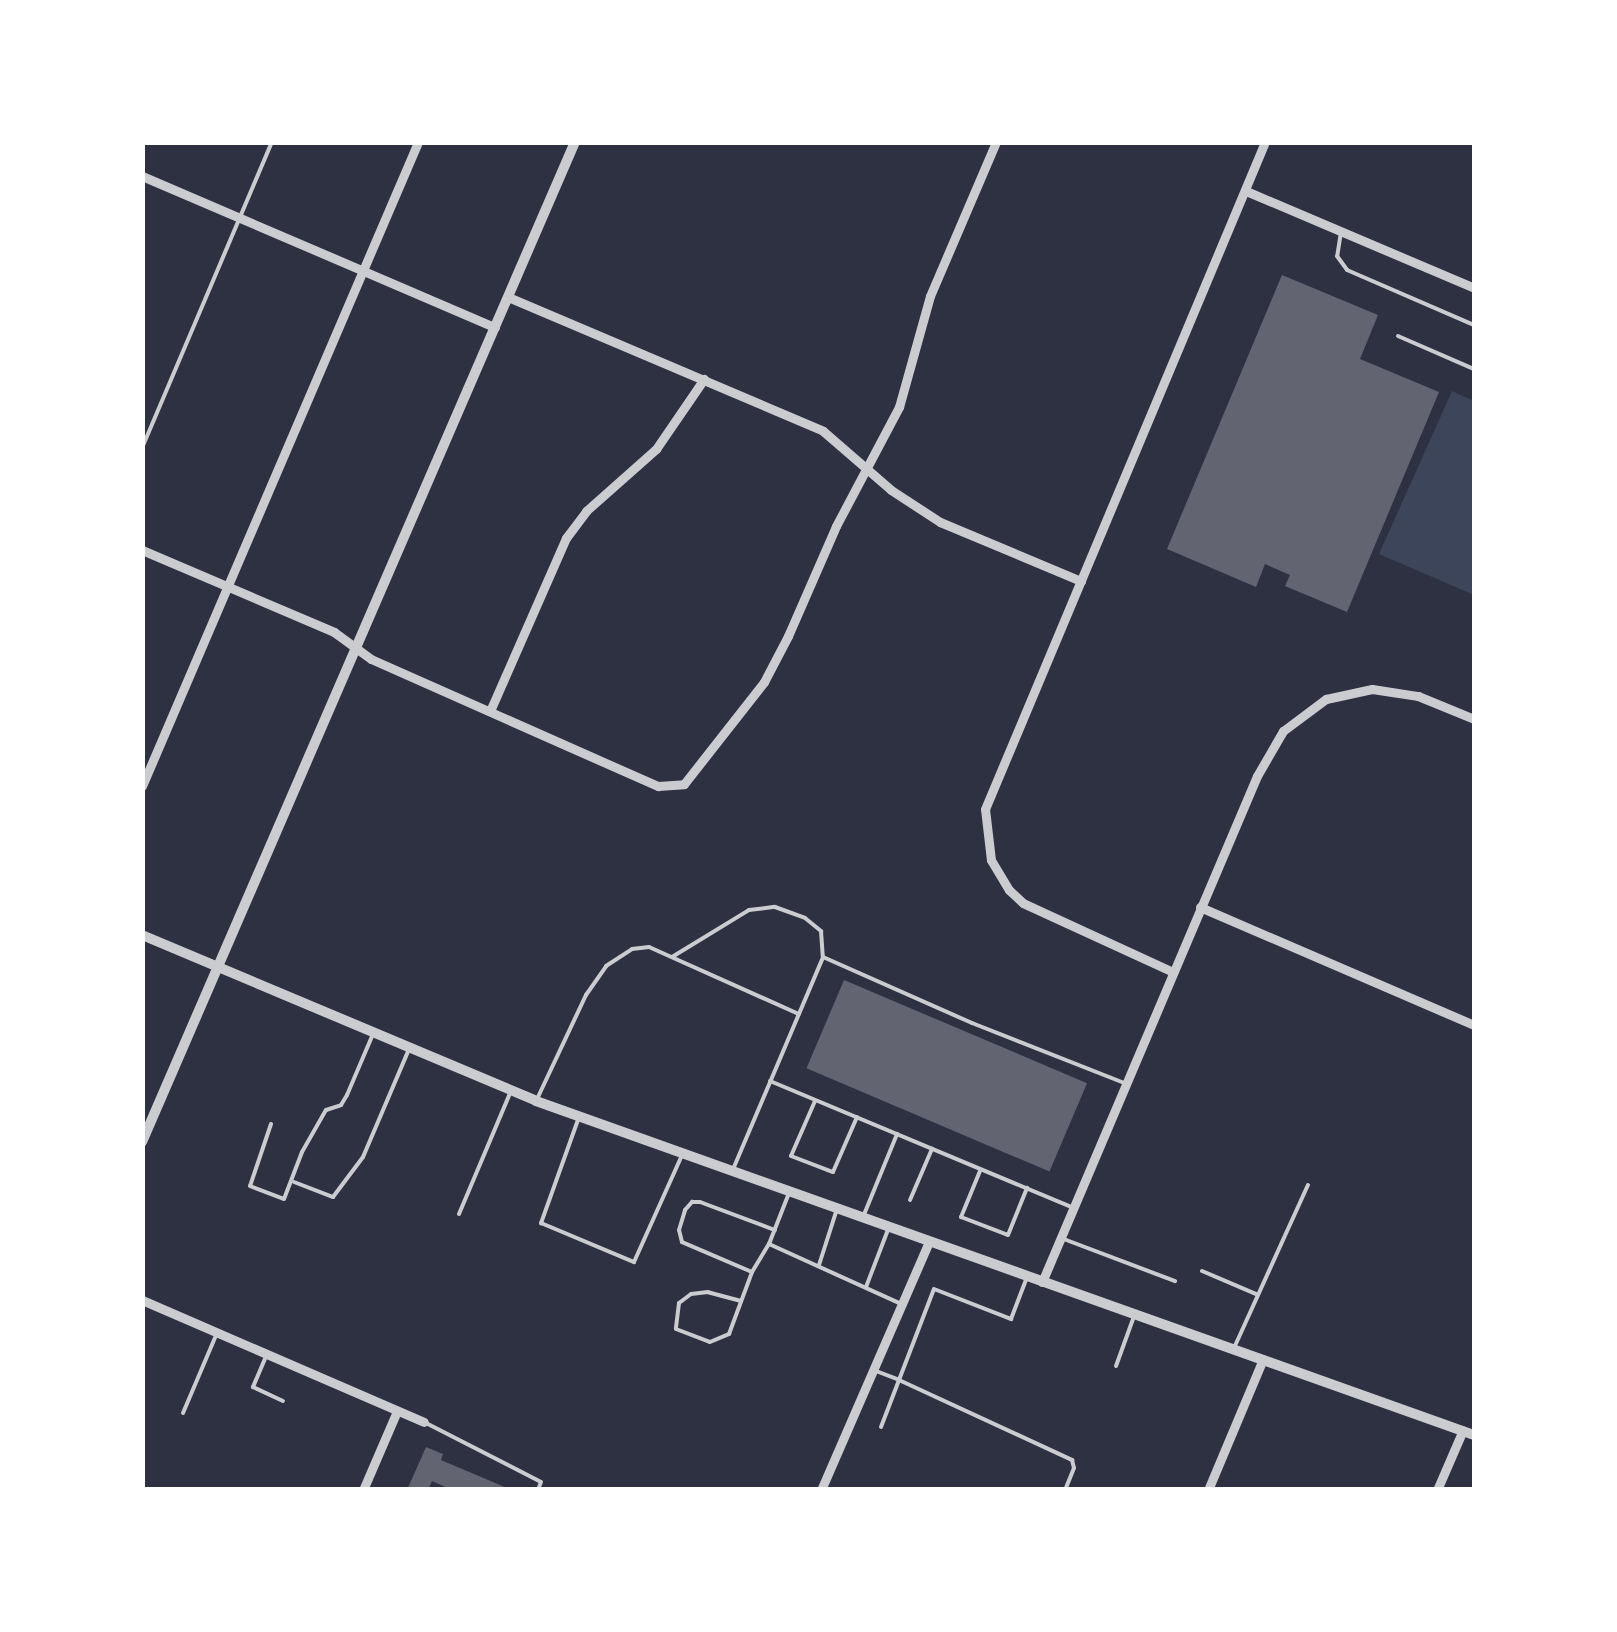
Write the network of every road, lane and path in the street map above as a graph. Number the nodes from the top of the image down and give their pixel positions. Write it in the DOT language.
graph roads {
  1 [pos="272,142"];
  2 [pos="418,142"];
  3 [pos="575,142"];
  4 [pos="996,142"];
  5 [pos="1265,142"];
  6 [pos="142,176"];
  7 [pos="1246,191"];
  8 [pos="240,218"];
  9 [pos="1341,232"];
  10 [pos="362,270"];
  11 [pos="1474,288"];
  12 [pos="508,297"];
  13 [pos="1474,326"];
  14 [pos="496,328"];
  15 [pos="1398,336"];
  16 [pos="1474,368"];
  17 [pos="704,379"];
  18 [pos="142,448"];
  19 [pos="868,468"];
  20 [pos="142,550"];
  21 [pos="1080,582"];
  22 [pos="228,586"];
  23 [pos="355,647"];
  24 [pos="490,711"];
  25 [pos="1474,718"];
  26 [pos="142,786"];
  27 [pos="1200,907"];
  28 [pos="142,934"];
  29 [pos="824,957"];
  30 [pos="672,958"];
  31 [pos="218,968"];
  32 [pos="1172,972"];
  33 [pos="799,1014"];
  34 [pos="1474,1025"];
  35 [pos="373,1034"];
  36 [pos="408,1049"];
  37 [pos="770,1081"];
  38 [pos="1124,1084"];
  39 [pos="511,1091"];
  40 [pos="816,1100"];
  41 [pos="536,1102"];
  42 [pos="579,1117"];
  43 [pos="857,1117"];
  44 [pos="271,1124"];
  45 [pos="897,1134"];
  46 [pos="142,1142"];
  47 [pos="932,1149"];
  48 [pos="682,1155"];
  49 [pos="981,1169"];
  50 [pos="732,1173"];
  51 [pos="294,1182"];
  52 [pos="1308,1185"];
  53 [pos="1027,1188"];
  54 [pos="789,1193"];
  55 [pos="910,1200"];
  56 [pos="1074,1208"];
  57 [pos="837,1210"];
  58 [pos="459,1214"];
  59 [pos="862,1218"];
  60 [pos="888,1228"];
  61 [pos="775,1230"];
  62 [pos="1061,1238"];
  63 [pos="929,1242"];
  64 [pos="769,1244"];
  65 [pos="818,1265"];
  66 [pos="1202,1271"];
  67 [pos="752,1272"];
  68 [pos="1028,1277"];
  69 [pos="1174,1281"];
  70 [pos="1042,1282"];
  71 [pos="866,1288"];
  72 [pos="1256,1294"];
  73 [pos="142,1300"];
  74 [pos="741,1301"];
  75 [pos="902,1305"];
  76 [pos="1135,1314"];
  77 [pos="217,1333"];
  78 [pos="1234,1348"];
  79 [pos="267,1354"];
  80 [pos="1263,1359"];
  81 [pos="1116,1366"];
  82 [pos="873,1370"];
  83 [pos="899,1380"];
  84 [pos="283,1401"];
  85 [pos="397,1411"];
  86 [pos="183,1413"];
  87 [pos="424,1422"];
  88 [pos="881,1426"];
  89 [pos="1469,1432"];
  90 [pos="364,1490"];
  91 [pos="538,1490"];
  92 [pos="821,1490"];
  93 [pos="1065,1490"];
  94 [pos="1208,1490"];
  95 [pos="1437,1490"];
  1 -- 8 [label="lane"];
  2 -- 10 [label="street"];
  3 -- 12 [label="street"];
  4 -- 19 [label="street"];
  5 -- 7 [label="street"];
  6 -- 8 [label="street"];
  7 -- 9 [label="street"];
  7 -- 21 [label="street"];
  8 -- 10 [label="street"];
  8 -- 18 [label="lane"];
  9 -- 11 [label="street"];
  9 -- 13 [label="lane"];
  10 -- 14 [label="street"];
  10 -- 22 [label="street"];
  12 -- 14 [label="street"];
  12 -- 17 [label="street"];
  14 -- 23 [label="street"];
  15 -- 16 [label="lane"];
  17 -- 19 [label="street"];
  17 -- 24 [label="street"];
  19 -- 21 [label="street"];
  19 -- 24 [label="street"];
  20 -- 22 [label="street"];
  21 -- 32 [label="street"];
  22 -- 23 [label="street"];
  22 -- 26 [label="street"];
  23 -- 24 [label="street"];
  23 -- 31 [label="street"];
  25 -- 27 [label="street"];
  27 -- 32 [label="street"];
  27 -- 34 [label="street"];
  28 -- 31 [label="street"];
  29 -- 30 [label="lane"];
  29 -- 33 [label="lane"];
  29 -- 38 [label="lane"];
  30 -- 33 [label="lane"];
  30 -- 41 [label="lane"];
  31 -- 35 [label="street"];
  31 -- 46 [label="street"];
  32 -- 38 [label="street"];
  33 -- 37 [label="lane"];
  35 -- 36 [label="street"];
  35 -- 51 [label="lane"];
  36 -- 39 [label="street"];
  36 -- 51 [label="lane"];
  37 -- 40 [label="lane"];
  37 -- 50 [label="lane"];
  38 -- 56 [label="street"];
  39 -- 41 [label="street"];
  39 -- 58 [label="lane"];
  40 -- 43 [label="lane"];
  40 -- 43 [label="lane"];
  41 -- 42 [label="street"];
  42 -- 48 [label="street"];
  42 -- 48 [label="lane"];
  43 -- 45 [label="lane"];
  44 -- 51 [label="lane"];
  45 -- 47 [label="lane"];
  45 -- 59 [label="lane"];
  47 -- 49 [label="lane"];
  47 -- 55 [label="lane"];
  48 -- 50 [label="street"];
  49 -- 53 [label="lane"];
  49 -- 53 [label="lane"];
  50 -- 54 [label="street"];
  52 -- 72 [label="lane"];
  53 -- 56 [label="lane"];
  54 -- 57 [label="street"];
  54 -- 61 [label="lane"];
  56 -- 62 [label="street"];
  57 -- 59 [label="street"];
  57 -- 65 [label="lane"];
  59 -- 60 [label="street"];
  60 -- 63 [label="street"];
  60 -- 71 [label="lane"];
  61 -- 64 [label="lane"];
  61 -- 67 [label="lane"];
  62 -- 69 [label="lane"];
  62 -- 70 [label="street"];
  63 -- 68 [label="street"];
  63 -- 75 [label="street"];
  64 -- 65 [label="lane"];
  64 -- 67 [label="lane"];
  65 -- 71 [label="lane"];
  66 -- 72 [label="lane"];
  67 -- 74 [label="lane"];
  68 -- 70 [label="street"];
  68 -- 83 [label="lane"];
  70 -- 76 [label="street"];
  71 -- 75 [label="lane"];
  72 -- 78 [label="lane"];
  73 -- 77 [label="street"];
  74 -- 74 [label="lane"];
  75 -- 82 [label="street"];
  76 -- 78 [label="street"];
  76 -- 81 [label="lane"];
  77 -- 79 [label="street"];
  77 -- 86 [label="lane"];
  78 -- 80 [label="street"];
  79 -- 84 [label="lane"];
  79 -- 85 [label="street"];
  80 -- 89 [label="street"];
  80 -- 94 [label="street"];
  82 -- 83 [label="lane"];
  82 -- 92 [label="street"];
  83 -- 88 [label="lane"];
  83 -- 93 [label="lane"];
  85 -- 87 [label="street"];
  85 -- 90 [label="street"];
  87 -- 91 [label="lane"];
  89 -- 95 [label="street"];
}
